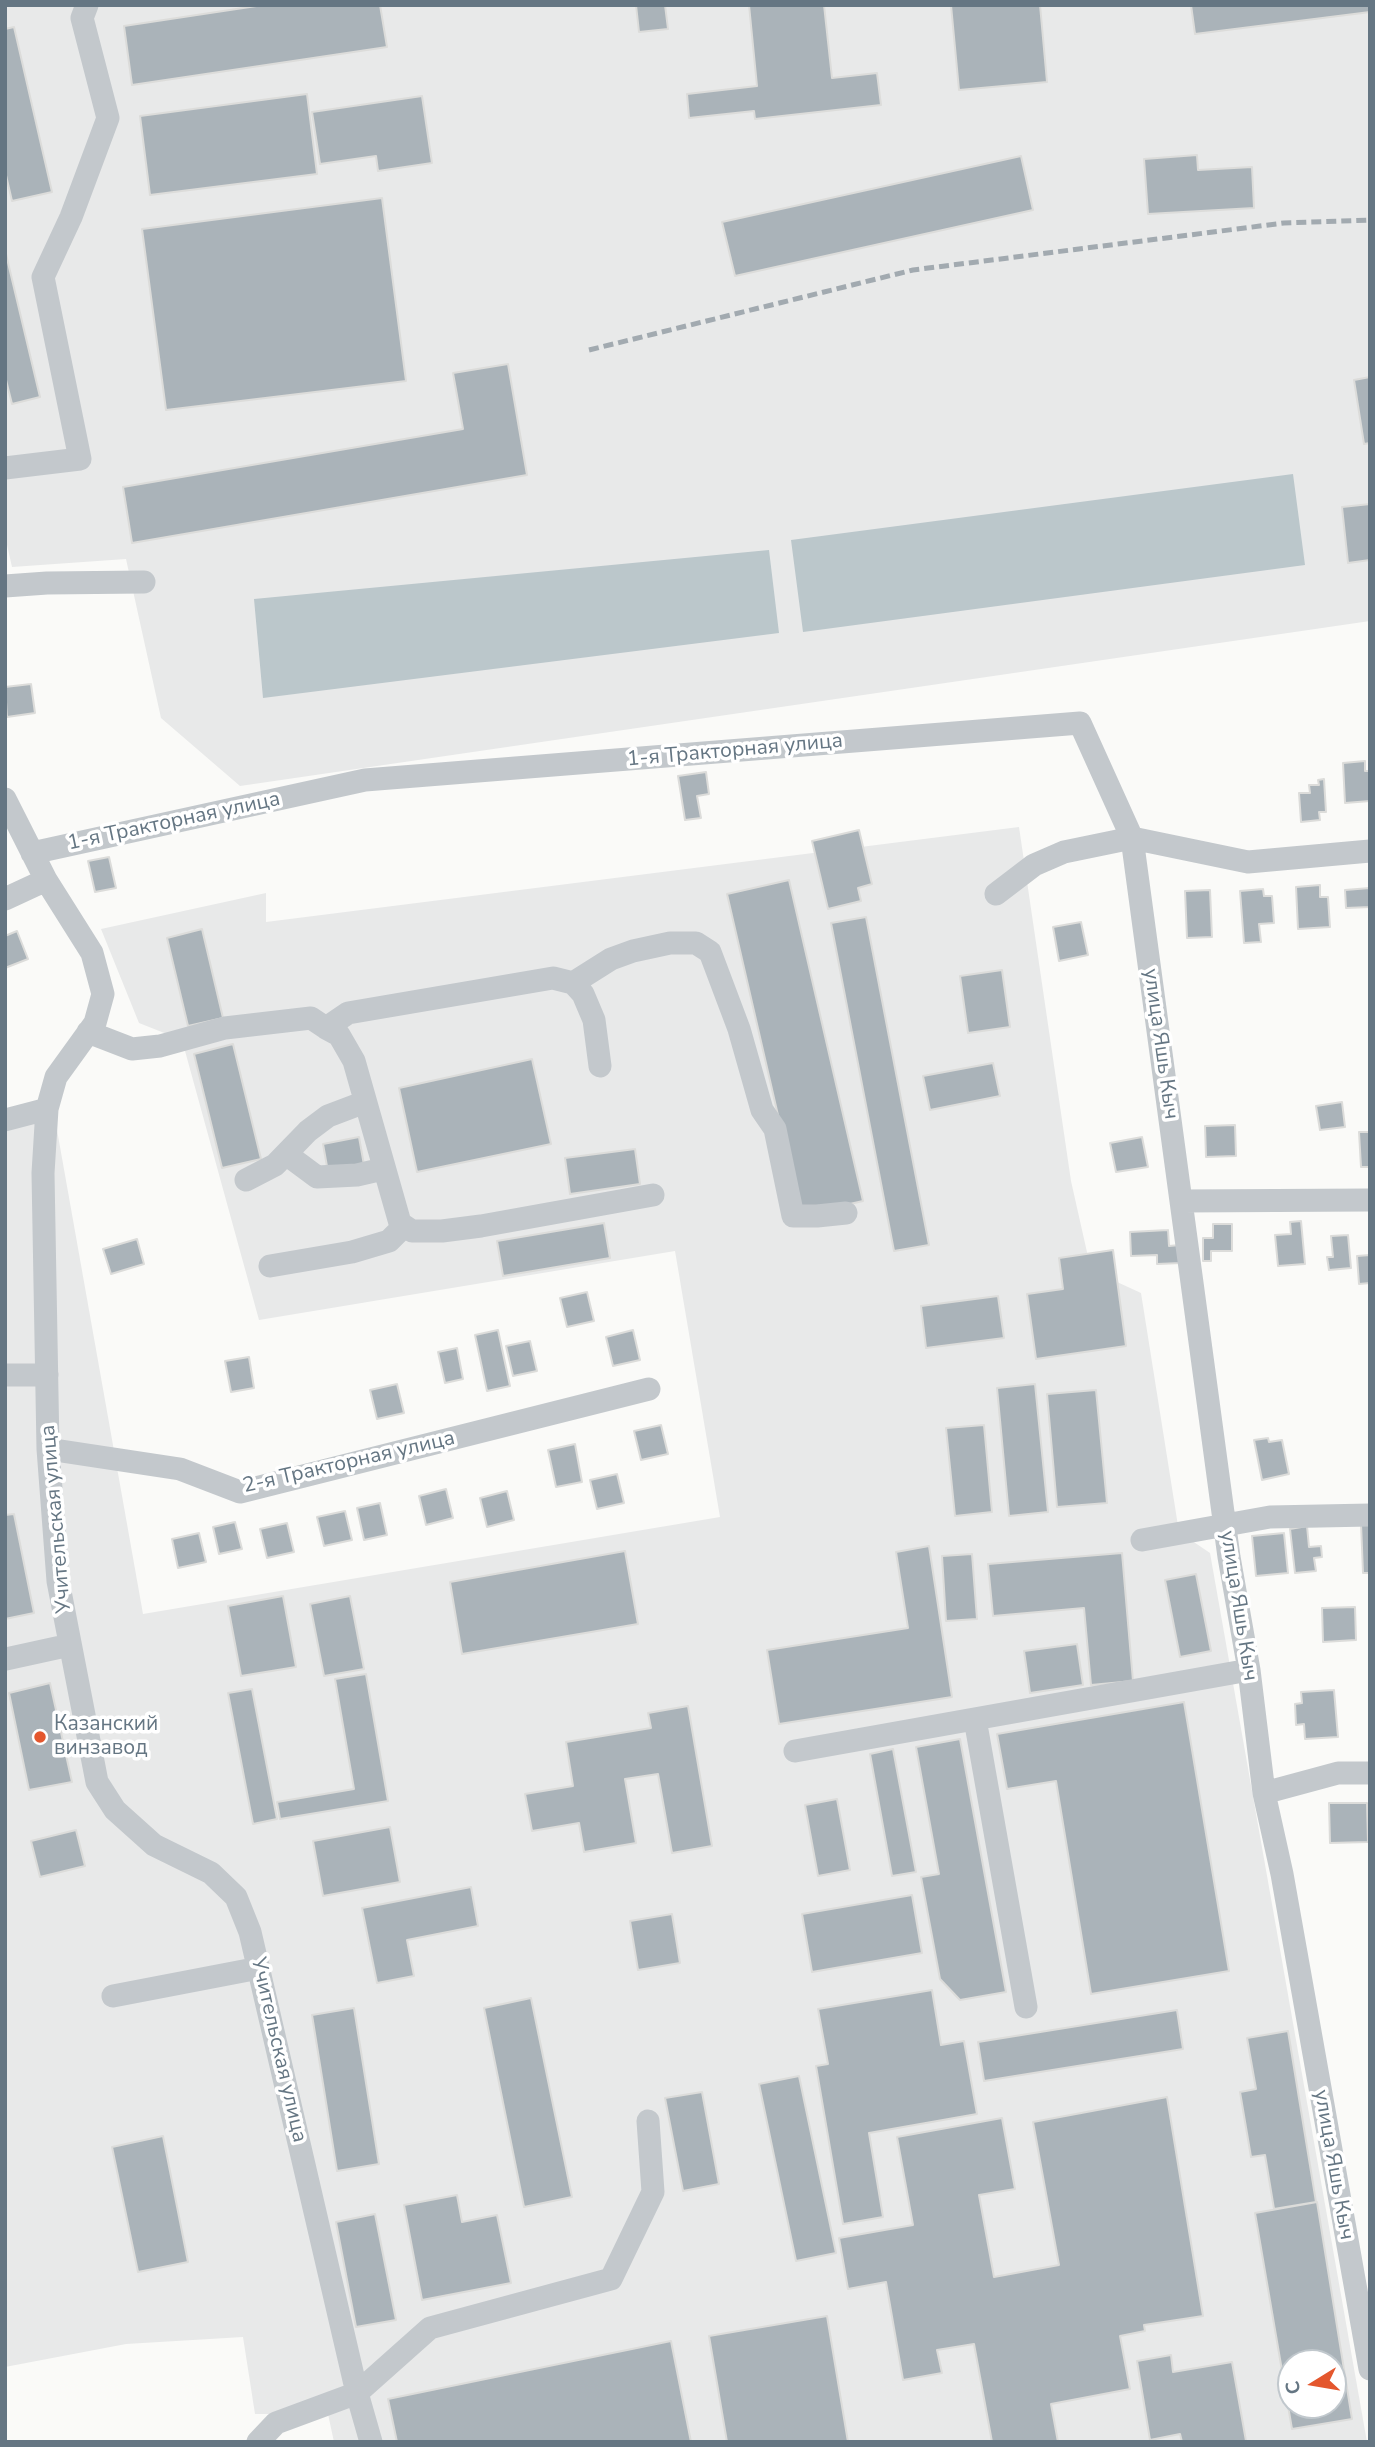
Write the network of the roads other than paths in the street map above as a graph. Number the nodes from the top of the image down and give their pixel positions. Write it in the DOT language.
graph roads {
  1 [pos="87,5"];
  2 [pos="5,468"];
  3 [pos="144,582"];
  4 [pos="5,586"];
  5 [pos="5,799"];
  6 [pos="1132,838"];
  7 [pos="1370,851"];
  8 [pos="32,853"];
  9 [pos="46,880"];
  10 [pos="996,894"];
  11 [pos="5,899"];
  12 [pos="573,983"];
  13 [pos="327,1028"];
  14 [pos="88,1032"];
  15 [pos="600,1066"];
  16 [pos="365,1102"];
  17 [pos="47,1109"];
  18 [pos="5,1120"];
  19 [pos="286,1154"];
  20 [pos="383,1169"];
  21 [pos="246,1180"];
  22 [pos="653,1195"];
  23 [pos="1370,1200"];
  24 [pos="1181,1201"];
  25 [pos="846,1213"];
  26 [pos="404,1226"];
  27 [pos="270,1266"];
  28 [pos="5,1375"];
  29 [pos="47,1375"];
  30 [pos="649,1389"];
  31 [pos="48,1448"];
  32 [pos="1370,1515"];
  33 [pos="1225,1526"];
  34 [pos="1142,1540"];
  35 [pos="70,1645"];
  36 [pos="6,1660"];
  37 [pos="1249,1670"];
  38 [pos="975,1719"];
  39 [pos="795,1751"];
  40 [pos="1370,1773"];
  41 [pos="1264,1793"];
  42 [pos="259,1968"];
  43 [pos="113,1996"];
  44 [pos="1026,2007"];
  45 [pos="648,2121"];
  46 [pos="1370,2369"];
  47 [pos="357,2393"];
  48 [pos="258,2442"];
  49 [pos="371,2442"];
  1 -- 2 [label="street"];
  3 -- 4 [label="street"];
  5 -- 8 [label="street, Учительская улица"];
  6 -- 7 [label="street"];
  6 -- 8 [label="street, 1-я Тракторная улица"];
  6 -- 10 [label="street"];
  6 -- 24 [label="street, улица Яшь Кыч"];
  8 -- 9 [label="street, Учительская улица"];
  9 -- 11 [label="street"];
  9 -- 14 [label="street, Учительская улица"];
  12 -- 13 [label="street"];
  12 -- 15 [label="street"];
  12 -- 25 [label="street"];
  13 -- 14 [label="street"];
  13 -- 16 [label="street"];
  14 -- 17 [label="street, Учительская улица"];
  16 -- 19 [label="street"];
  16 -- 20 [label="street"];
  17 -- 18 [label="street"];
  17 -- 29 [label="street, Учительская улица"];
  19 -- 20 [label="street"];
  19 -- 21 [label="street"];
  20 -- 26 [label="street"];
  22 -- 26 [label="street"];
  23 -- 24 [label="street"];
  24 -- 33 [label="street, улица Яшь Кыч"];
  26 -- 27 [label="street"];
  28 -- 29 [label="street"];
  29 -- 31 [label="street, Учительская улица"];
  30 -- 31 [label="street, 2-я Тракторная улица"];
  31 -- 35 [label="street, Учительская улица"];
  32 -- 33 [label="street"];
  33 -- 34 [label="street"];
  33 -- 37 [label="street, улица Яшь Кыч"];
  35 -- 36 [label="street"];
  35 -- 42 [label="street, Учительская улица"];
  37 -- 38 [label="street"];
  37 -- 41 [label="street, улица Яшь Кыч"];
  38 -- 39 [label="street"];
  38 -- 44 [label="street"];
  40 -- 41 [label="street"];
  41 -- 46 [label="street, улица Яшь Кыч"];
  42 -- 43 [label="street"];
  42 -- 47 [label="street, Учительская улица"];
  45 -- 47 [label="street"];
  47 -- 48 [label="street"];
  47 -- 49 [label="street, Учительская улица"];
}
